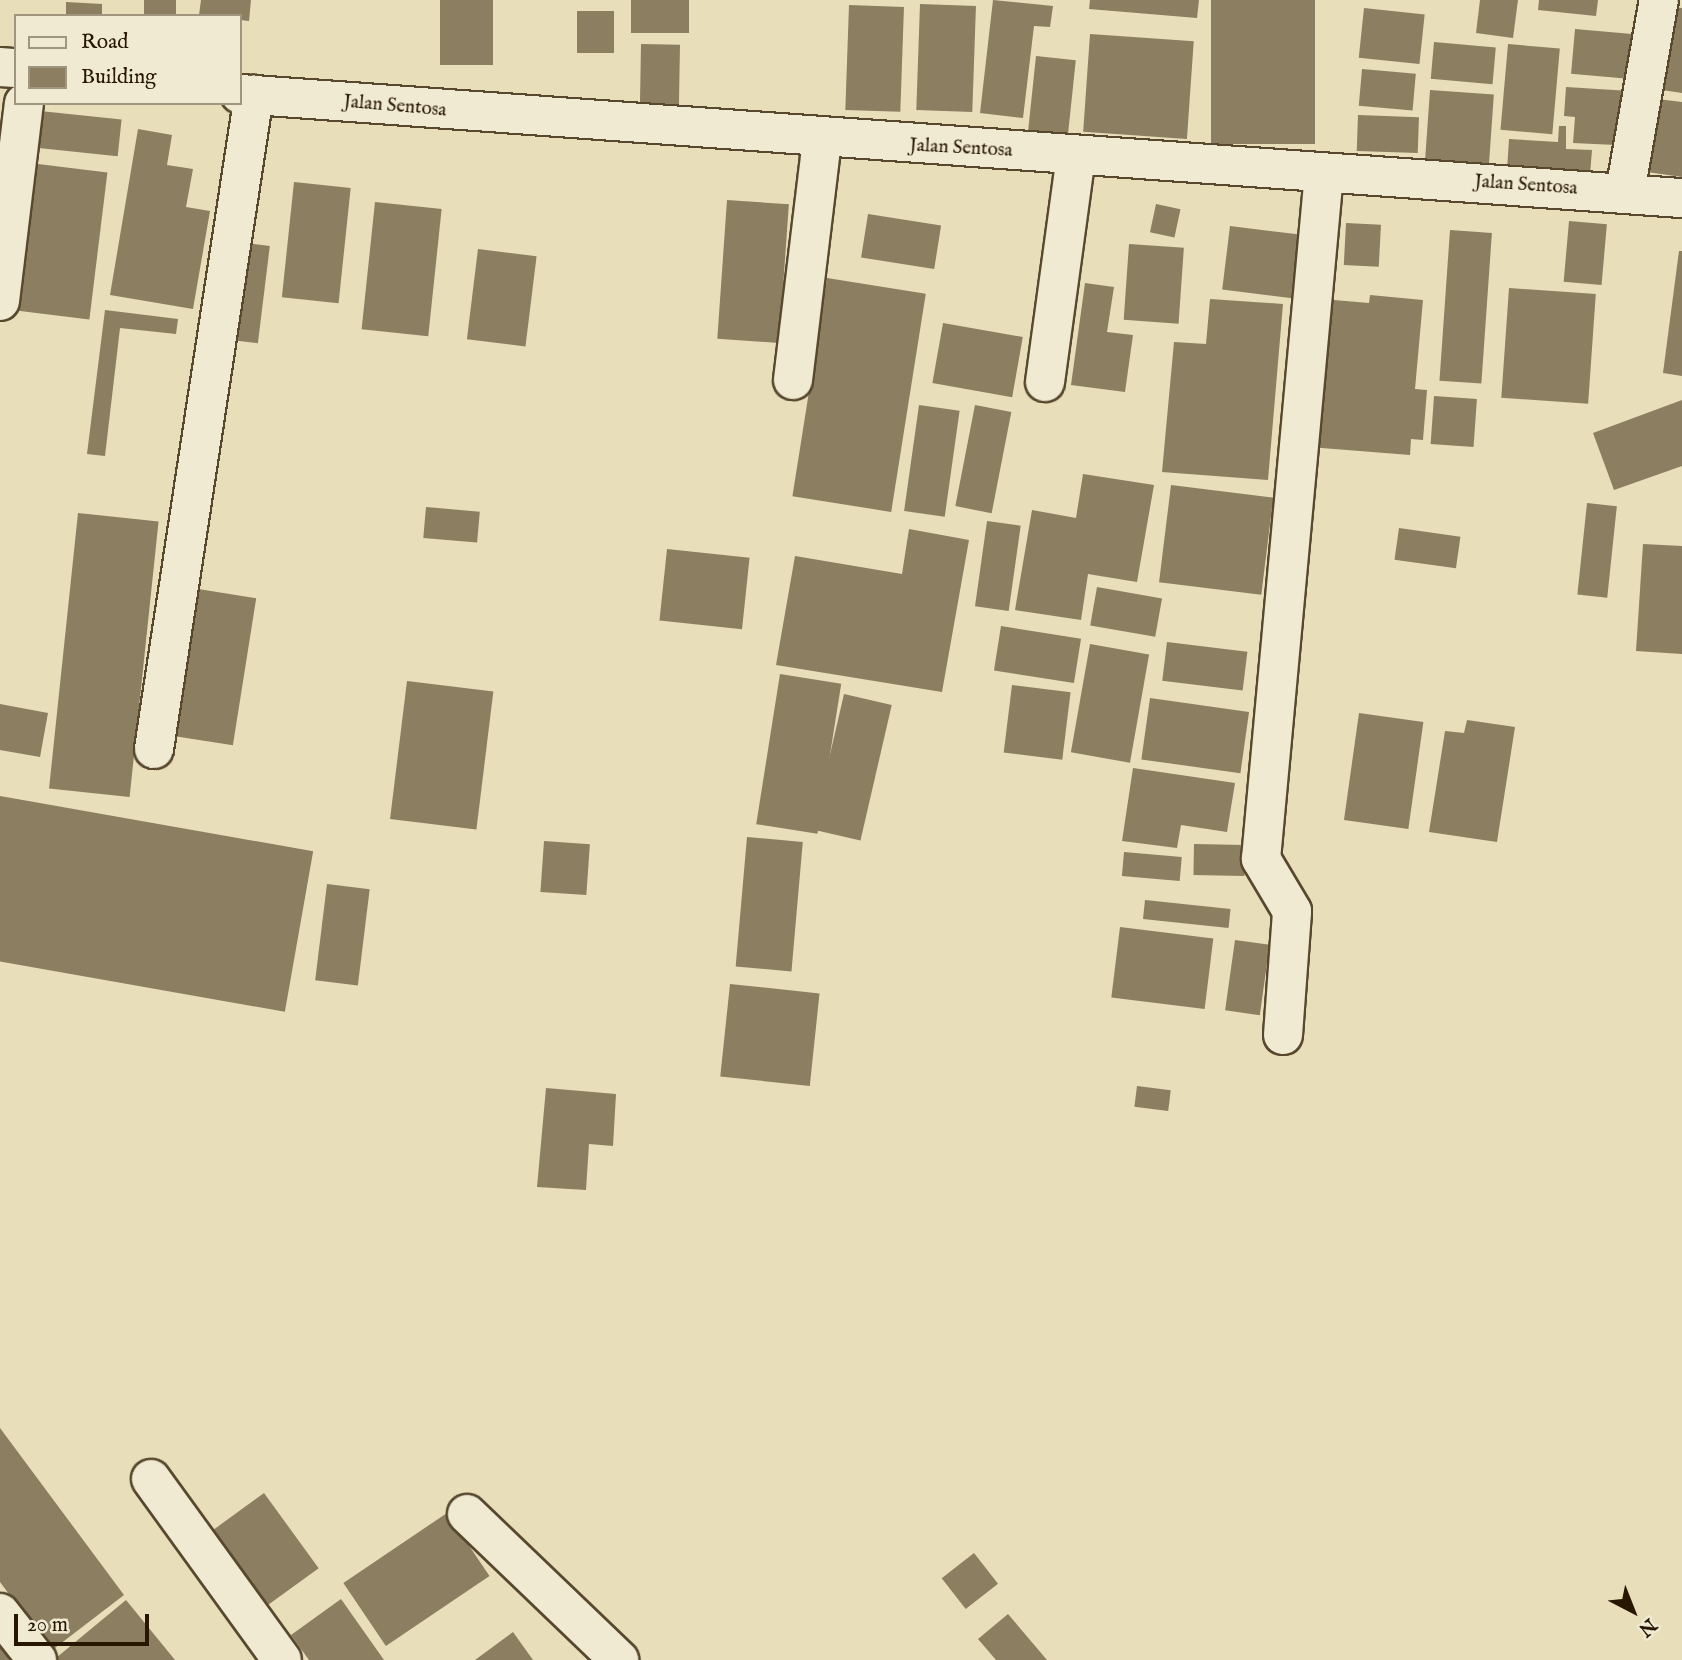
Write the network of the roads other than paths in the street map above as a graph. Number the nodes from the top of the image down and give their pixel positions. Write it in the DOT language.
graph roads {
  1 [pos="1659,0"];
  2 [pos="247,95"];
  3 [pos="24,105"];
  4 [pos="822,140"];
  5 [pos="1076,156"];
  6 [pos="1324,173"];
  7 [pos="1625,192"];
  8 [pos="1682,198"];
  9 [pos="0,301"];
  10 [pos="793,380"];
  11 [pos="1045,382"];
  12 [pos="154,749"];
  13 [pos="1283,1035"];
  14 [pos="151,1479"];
  15 [pos="467,1514"];
  16 [pos="0,1613"];
  17 [pos="37,1660"];
  18 [pos="282,1660"];
  19 [pos="619,1660"];
  1 -- 7 [label="street"];
  2 -- 4 [label="street, Jalan Sentosa"];
  2 -- 12 [label="street"];
  3 -- 9 [label="street"];
  4 -- 5 [label="street, Jalan Sentosa"];
  4 -- 10 [label="street"];
  5 -- 6 [label="street, Jalan Sentosa"];
  5 -- 11 [label="street"];
  6 -- 7 [label="street, Jalan Sentosa"];
  6 -- 13 [label="street"];
  7 -- 8 [label="street, Jalan Sentosa"];
  14 -- 18 [label="street"];
  15 -- 19 [label="street"];
  16 -- 17 [label="street"];
}
